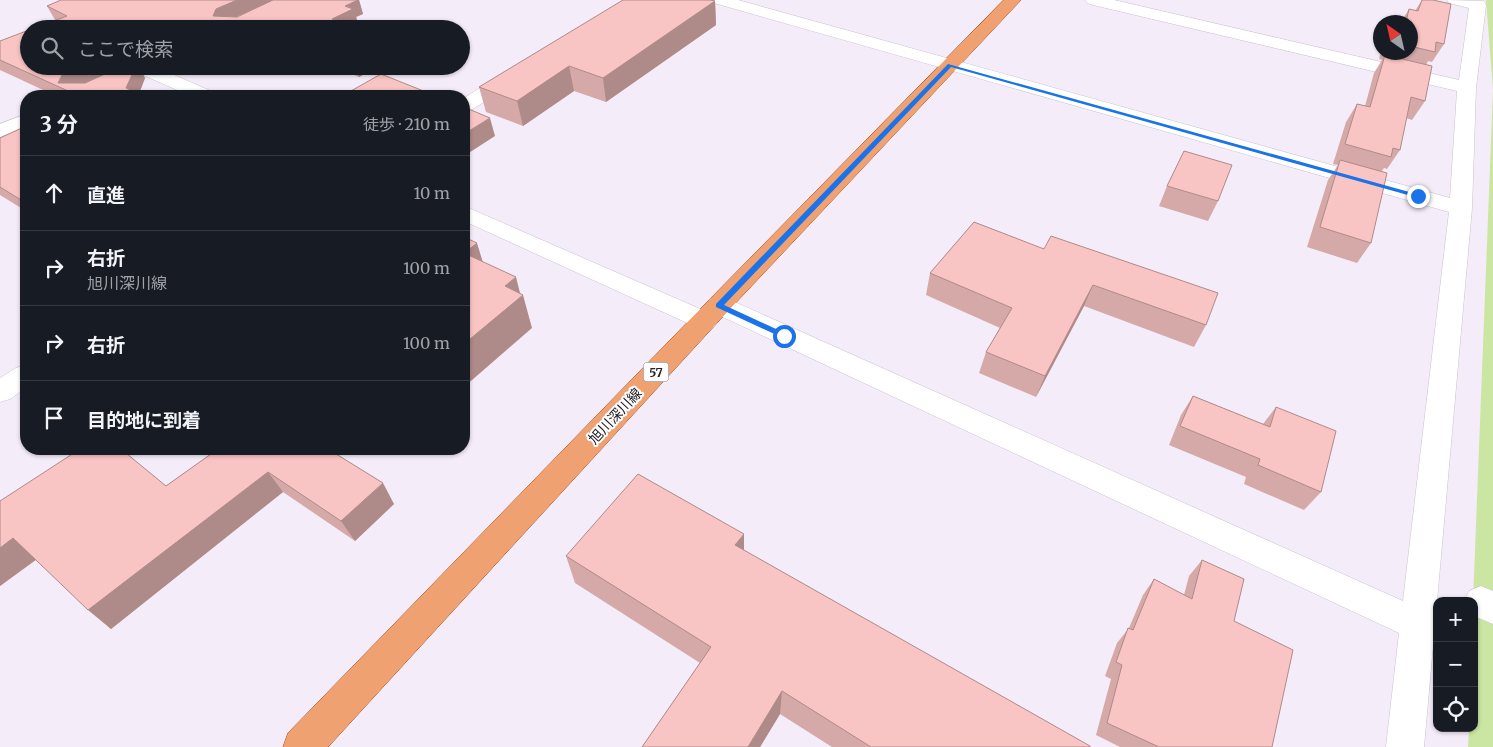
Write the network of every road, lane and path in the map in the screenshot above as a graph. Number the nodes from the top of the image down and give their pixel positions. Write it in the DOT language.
graph roads {
  1 [pos="720,0"];
  2 [pos="1013,0"];
  3 [pos="1093,0"];
  4 [pos="1454,0"];
  5 [pos="529,65"];
  6 [pos="950,65"];
  7 [pos="126,75"];
  8 [pos="161,75"];
  9 [pos="1467,88"];
  10 [pos="92,90"];
  11 [pos="193,90"];
  12 [pos="470,102"];
  13 [pos="20,123"];
  14 [pos="0,131"];
  15 [pos="1461,208"];
  16 [pos="470,215"];
  17 [pos="712,313"];
  18 [pos="20,379"];
  19 [pos="0,391"];
  20 [pos="1417,624"];
  21 [pos="302,747"];
  22 [pos="1405,747"];
  1 -- 6 [label="street"];
  2 -- 6 [label="main road, 旭川深川線 / 57"];
  3 -- 9 [label="street"];
  4 -- 9 [label="street"];
  5 -- 12 [label="street"];
  6 -- 15 [label="street"];
  6 -- 17 [label="main road, 旭川深川線 / 57"];
  7 -- 10 [label="street"];
  8 -- 11 [label="street"];
  9 -- 15 [label="street"];
  13 -- 14 [label="street"];
  15 -- 20 [label="street"];
  16 -- 17 [label="street"];
  17 -- 20 [label="street"];
  17 -- 21 [label="main road, 旭川深川線 / 57"];
  18 -- 19 [label="street"];
  20 -- 22 [label="street"];
}
